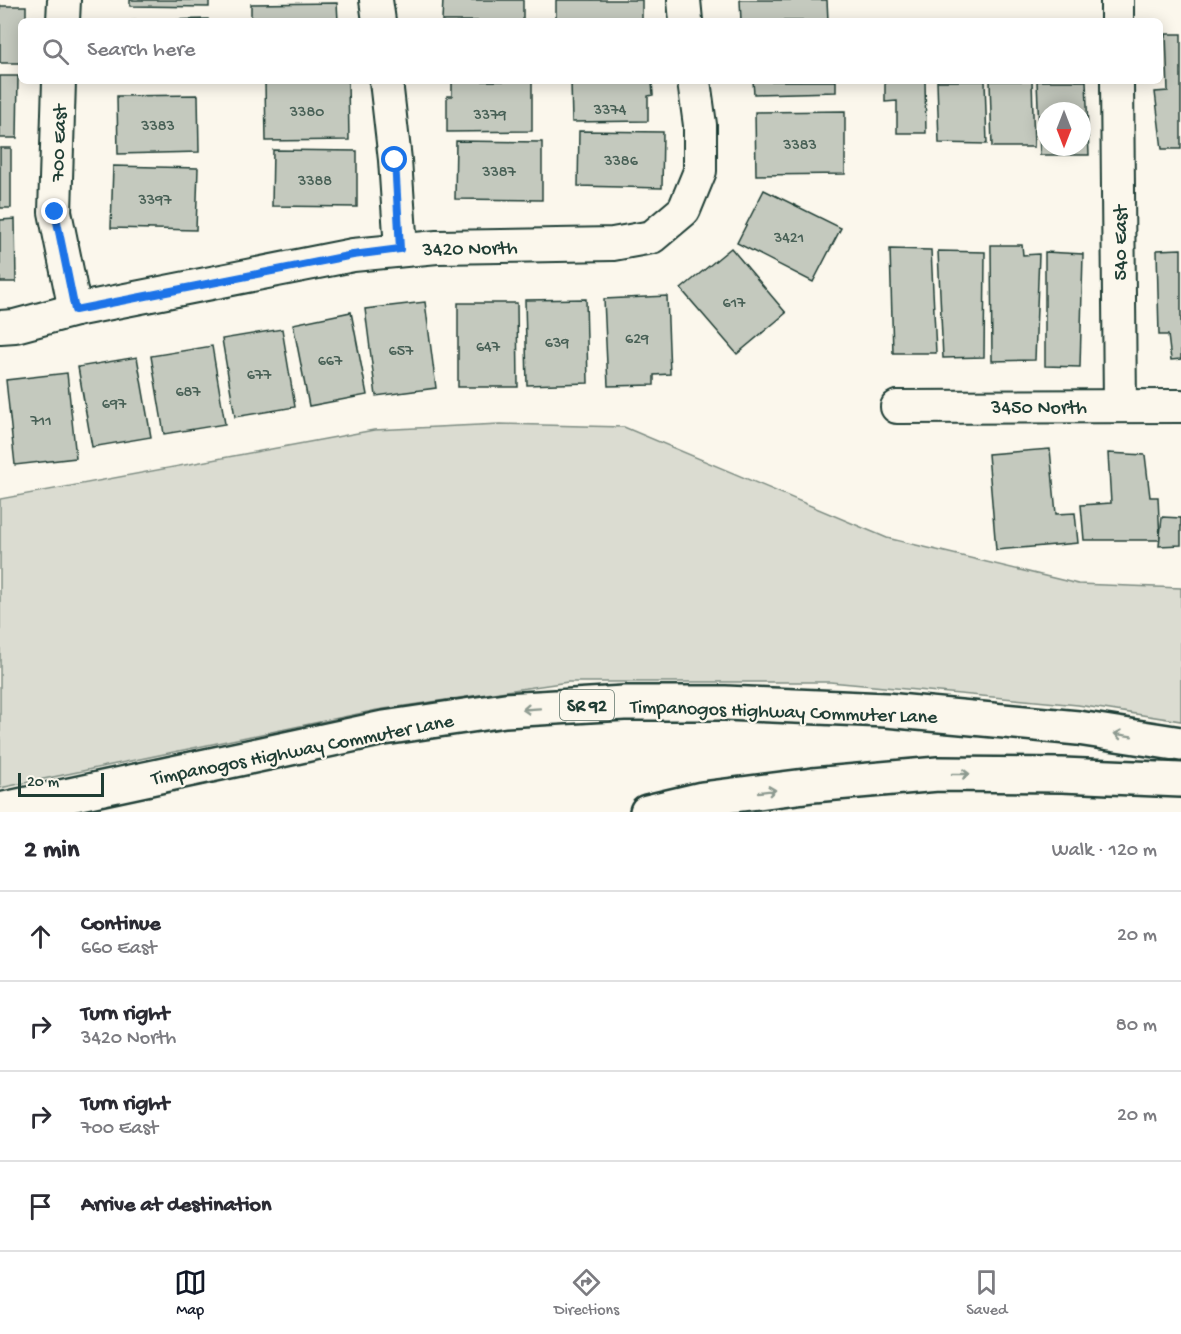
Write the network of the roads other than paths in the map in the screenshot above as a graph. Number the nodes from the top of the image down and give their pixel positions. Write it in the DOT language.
graph roads {
  1 [pos="64,0"];
  2 [pos="376,0"];
  3 [pos="684,0"];
  4 [pos="1117,0"];
  5 [pos="63,18"];
  6 [pos="379,18"];
  7 [pos="686,18"];
  8 [pos="1117,18"];
  9 [pos="59,84"];
  10 [pos="386,84"];
  11 [pos="694,84"];
  12 [pos="1118,84"];
  13 [pos="400,249"];
  14 [pos="75,310"];
  15 [pos="0,327"];
  16 [pos="1120,406"];
  17 [pos="1181,406"];
  18 [pos="897,407"];
  19 [pos="1181,744"];
  20 [pos="1181,780"];
  21 [pos="0,810"];
  22 [pos="647,812"];
  1 -- 5 [label="street"];
  2 -- 6 [label="street"];
  3 -- 7 [label="street"];
  4 -- 8 [label="street"];
  9 -- 14 [label="street, 700 East"];
  10 -- 13 [label="street"];
  11 -- 13 [label="street, 3420 North"];
  12 -- 16 [label="street, 540 East"];
  13 -- 14 [label="street, 3420 North"];
  14 -- 15 [label="street, 3420 North"];
  16 -- 17 [label="street, 3450 North"];
  16 -- 18 [label="street, 3450 North"];
  19 -- 21 [label="main road, Timpanogos Highway Commuter Lane / SR 92, one-way"];
  22 -- 20 [label="main road, one-way"];
}
